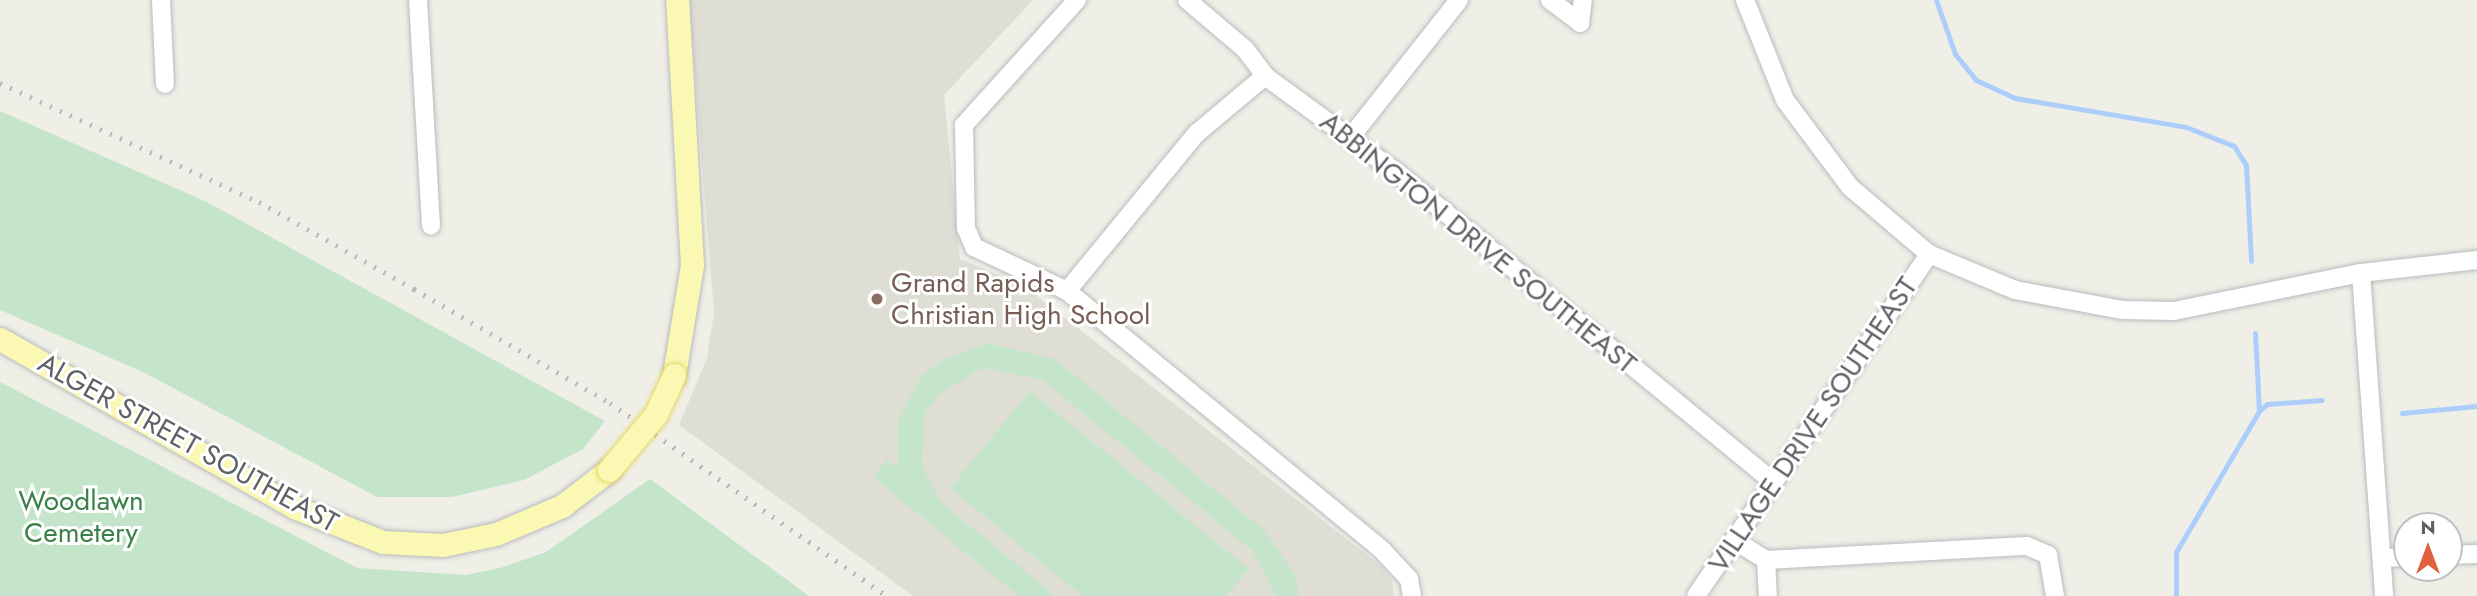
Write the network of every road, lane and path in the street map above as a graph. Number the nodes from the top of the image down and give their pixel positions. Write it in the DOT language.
graph roads {
  1 [pos="160,0"];
  2 [pos="418,0"];
  3 [pos="677,0"];
  4 [pos="1077,0"];
  5 [pos="1186,0"];
  6 [pos="1458,0"];
  7 [pos="1549,0"];
  8 [pos="1583,0"];
  9 [pos="1745,0"];
  10 [pos="1265,76"];
  11 [pos="165,84"];
  12 [pos="1350,138"];
  13 [pos="431,226"];
  14 [pos="1929,254"];
  15 [pos="2477,260"];
  16 [pos="2361,273"];
  17 [pos="1067,291"];
  18 [pos="0,339"];
  19 [pos="1773,482"];
  20 [pos="1734,540"];
  21 [pos="2382,558"];
  22 [pos="2393,558"];
  23 [pos="1766,560"];
  24 [pos="1412,596"];
  25 [pos="1696,596"];
  26 [pos="1768,596"];
  27 [pos="2055,596"];
  28 [pos="2384,596"];
  1 -- 11 [label="street"];
  2 -- 13 [label="street"];
  3 -- 18 [label="main road, ALGER STREET SOUTHEAST, bridge"];
  4 -- 17 [label="street"];
  5 -- 10 [label="street, ABBINGTON DRIVE SOUTHEAST"];
  6 -- 12 [label="street"];
  7 -- 8 [label="street"];
  9 -- 14 [label="street"];
  10 -- 12 [label="street, ABBINGTON DRIVE SOUTHEAST"];
  10 -- 17 [label="street"];
  12 -- 19 [label="street, ABBINGTON DRIVE SOUTHEAST"];
  14 -- 16 [label="street"];
  14 -- 19 [label="street, VILLAGE DRIVE SOUTHEAST"];
  15 -- 16 [label="street"];
  16 -- 21 [label="street"];
  17 -- 24 [label="street"];
  19 -- 20 [label="street, VILLAGE DRIVE SOUTHEAST"];
  20 -- 23 [label="street"];
  20 -- 25 [label="street, VILLAGE DRIVE SOUTHEAST"];
  21 -- 22 [label="street"];
  21 -- 28 [label="street"];
  23 -- 26 [label="street"];
  23 -- 27 [label="street"];
}
